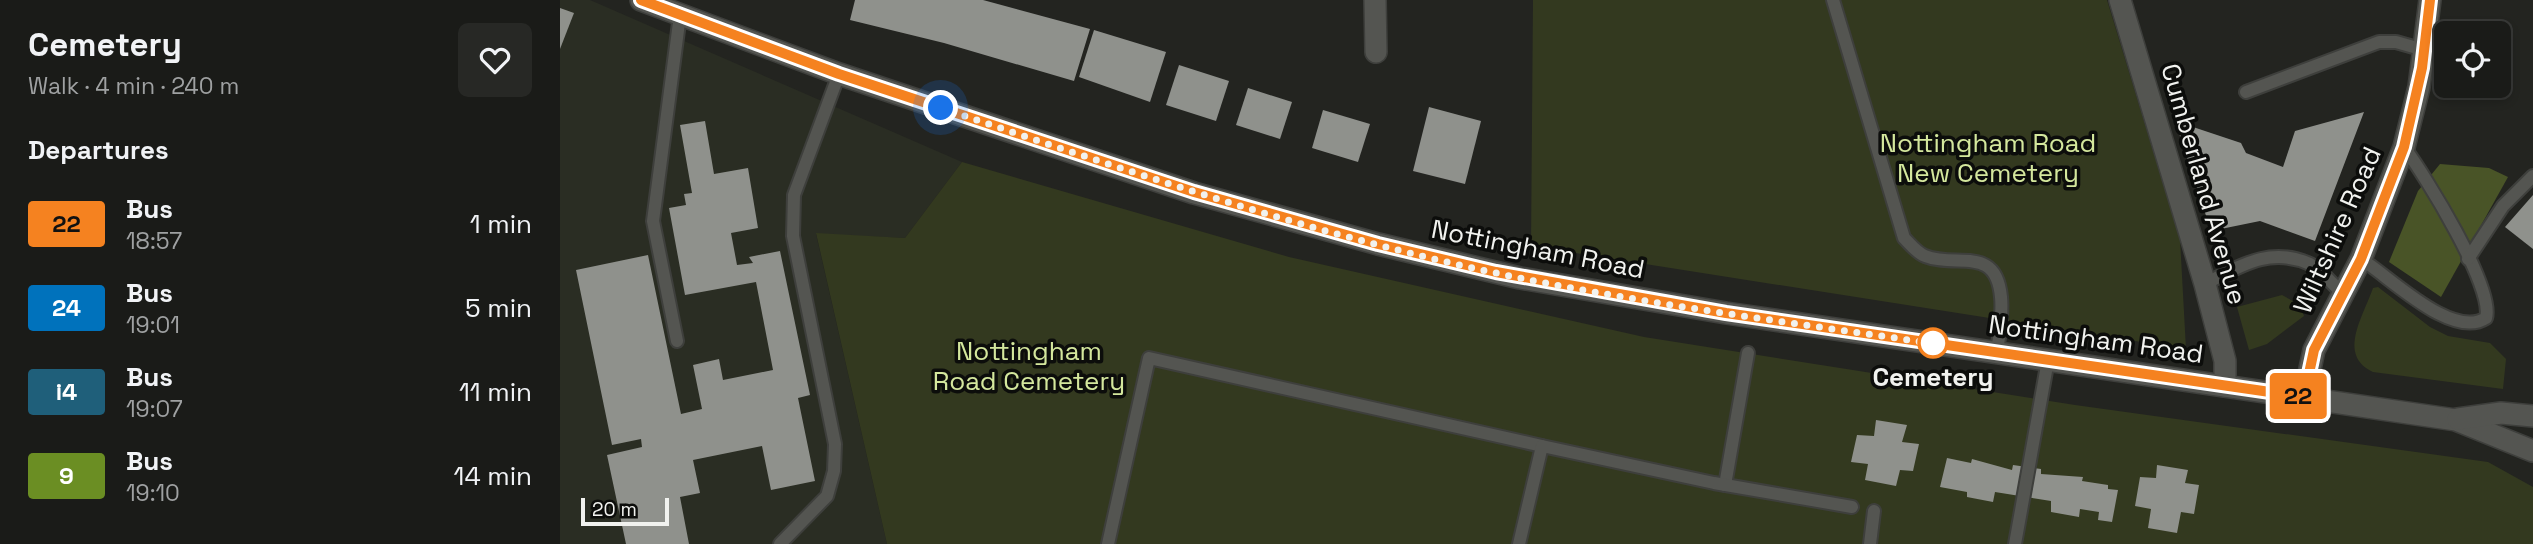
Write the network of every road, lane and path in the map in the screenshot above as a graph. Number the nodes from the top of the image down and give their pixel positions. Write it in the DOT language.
graph roads {
  1 [pos="641,0"];
  2 [pos="1375,0"];
  3 [pos="1833,0"];
  4 [pos="2119,0"];
  5 [pos="2430,0"];
  6 [pos="680,15"];
  7 [pos="2424,50"];
  8 [pos="1376,52"];
  9 [pos="839,74"];
  10 [pos="2246,92"];
  11 [pos="2404,147"];
  12 [pos="2533,176"];
  13 [pos="2361,259"];
  14 [pos="2468,259"];
  15 [pos="2205,284"];
  16 [pos="2343,294"];
  17 [pos="677,341"];
  18 [pos="1997,353"];
  19 [pos="1748,354"];
  20 [pos="2048,360"];
  21 [pos="2225,386"];
  22 [pos="2304,397"];
  23 [pos="2533,416"];
  24 [pos="2456,419"];
  25 [pos="1542,446"];
  26 [pos="2533,451"];
  27 [pos="1725,485"];
  28 [pos="1852,507"];
  29 [pos="1874,511"];
  30 [pos="780,544"];
  31 [pos="1108,544"];
  32 [pos="1519,544"];
  33 [pos="1870,544"];
  34 [pos="2015,544"];
  1 -- 6 [label="street, Nottingham Road"];
  2 -- 8 [label="street"];
  3 -- 18 [label="lane"];
  4 -- 15 [label="street, Cumberland Avenue"];
  5 -- 7 [label="street, Wiltshire Road"];
  6 -- 9 [label="street, Nottingham Road"];
  6 -- 17 [label="lane"];
  7 -- 10 [label="lane"];
  7 -- 11 [label="street, Wiltshire Road"];
  9 -- 18 [label="street, Nottingham Road"];
  9 -- 30 [label="lane"];
  11 -- 13 [label="street, Wiltshire Road"];
  11 -- 14 [label="lane"];
  12 -- 14 [label="lane"];
  13 -- 14 [label="lane"];
  13 -- 16 [label="street, Wiltshire Road"];
  15 -- 16 [label="lane"];
  15 -- 21 [label="street, Cumberland Avenue"];
  16 -- 22 [label="street, Wiltshire Road"];
  18 -- 20 [label="street, Nottingham Road"];
  19 -- 27 [label="lane"];
  20 -- 21 [label="street, Nottingham Road"];
  20 -- 34 [label="lane"];
  21 -- 22 [label="street, Nottingham Road"];
  22 -- 24 [label="street, Nottingham Road"];
  23 -- 24 [label="street, Nottingham Road"];
  24 -- 26 [label="street, Nottingham Road"];
  25 -- 27 [label="lane"];
  25 -- 31 [label="lane"];
  25 -- 32 [label="lane"];
  27 -- 28 [label="lane"];
  29 -- 33 [label="lane"];
}
